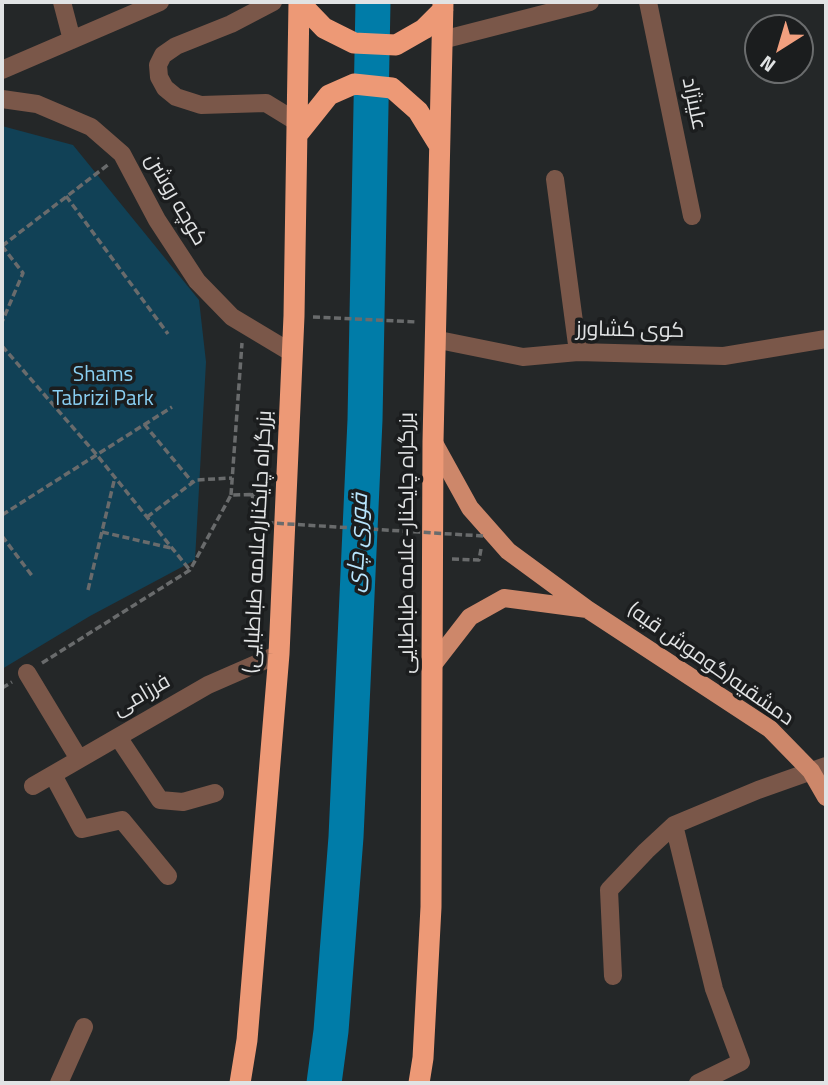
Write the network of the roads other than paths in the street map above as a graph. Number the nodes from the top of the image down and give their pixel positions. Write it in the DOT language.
graph roads {
  1 [pos="62,2"];
  2 [pos="160,2"];
  3 [pos="273,2"];
  4 [pos="299,2"];
  5 [pos="590,2"];
  6 [pos="648,2"];
  7 [pos="443,6"];
  8 [pos="72,40"];
  9 [pos="442,40"];
  10 [pos="2,70"];
  11 [pos="2,99"];
  12 [pos="297,129"];
  13 [pos="439,145"];
  14 [pos="555,179"];
  15 [pos="692,216"];
  16 [pos="434,339"];
  17 [pos="826,339"];
  18 [pos="292,352"];
  19 [pos="578,352"];
  20 [pos="433,441"];
  21 [pos="587,609"];
  22 [pos="279,654"];
  23 [pos="432,666"];
  24 [pos="27,673"];
  25 [pos="118,737"];
  26 [pos="79,759"];
  27 [pos="819,769"];
  28 [pos="53,775"];
  29 [pos="33,786"];
  30 [pos="215,793"];
  31 [pos="826,797"];
  32 [pos="674,825"];
  33 [pos="168,876"];
  34 [pos="613,976"];
  35 [pos="84,1027"];
  36 [pos="59,1083"];
  37 [pos="240,1083"];
  38 [pos="419,1083"];
  39 [pos="698,1083"];
  1 -- 8 [label="street"];
  2 -- 8 [label="street"];
  3 -- 12 [label="street"];
  4 -- 7 [label="highway"];
  4 -- 12 [label="highway, بزرگراه چایکنار(علامه طباطبایی)"];
  5 -- 9 [label="street"];
  6 -- 15 [label="street, علینژاد"];
  7 -- 9 [label="highway, بزرگراه چایکنار-علامه طباطبایی"];
  8 -- 10 [label="street"];
  9 -- 13 [label="highway, بزرگراه چایکنار-علامه طباطبایی"];
  11 -- 18 [label="street, کوچه روشن"];
  12 -- 13 [label="highway"];
  12 -- 18 [label="highway, بزرگراه چایکنار(علامه طباطبایی)"];
  13 -- 16 [label="highway, بزرگراه چایکنار-علامه طباطبایی"];
  14 -- 19 [label="street"];
  16 -- 19 [label="street, کوی کشاورز"];
  16 -- 20 [label="highway, بزرگراه چایکنار-علامه طباطبایی"];
  17 -- 19 [label="street, کوی کشاورز"];
  18 -- 22 [label="highway, بزرگراه چایکنار(علامه طباطبایی)"];
  20 -- 21 [label="main road, دمشقیه(گوموش قیه)"];
  20 -- 23 [label="highway, بزرگراه چایکنار-علامه طباطبایی"];
  21 -- 23 [label="main road"];
  21 -- 27 [label="main road, دمشقیه(گوموش قیه)"];
  22 -- 25 [label="street, فرزامی"];
  22 -- 37 [label="highway, بزرگراه چایکنار(علامه طباطبایی)"];
  23 -- 38 [label="highway, بزرگراه چایکنار-علامه طباطبایی"];
  24 -- 26 [label="street"];
  25 -- 26 [label="street, فرزامی"];
  25 -- 30 [label="street"];
  26 -- 28 [label="street, فرزامی"];
  27 -- 31 [label="main road, دمشقیه(گوموش قیه)"];
  27 -- 32 [label="street"];
  28 -- 29 [label="street, فرزامی"];
  28 -- 33 [label="street"];
  32 -- 34 [label="street"];
  32 -- 39 [label="street"];
  35 -- 36 [label="street"];
}
